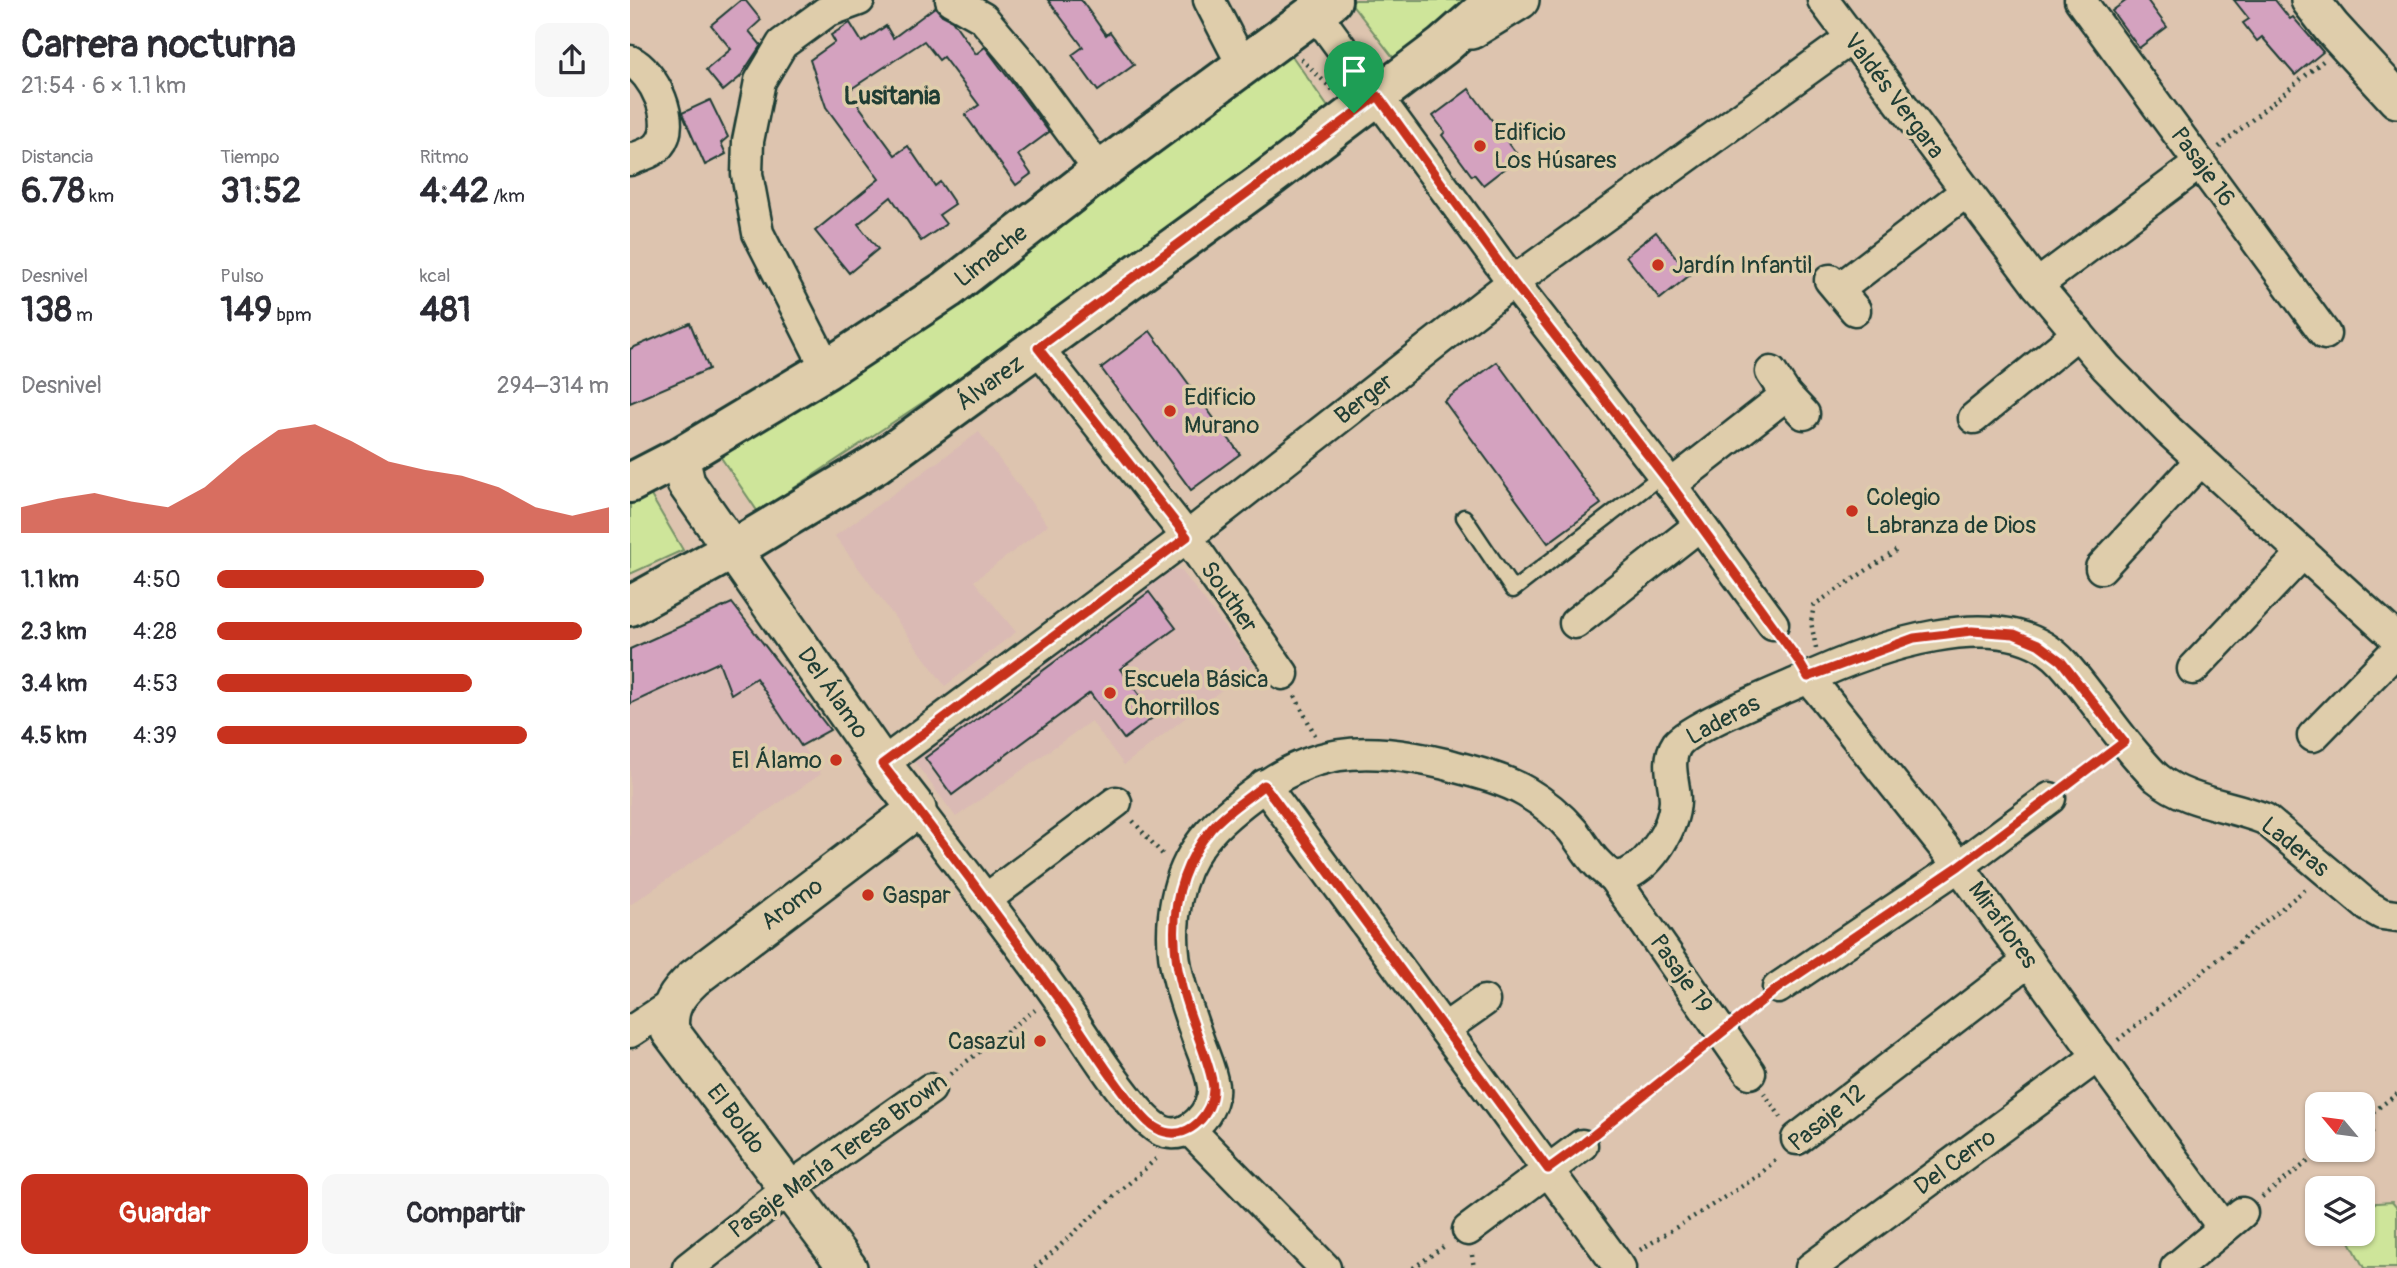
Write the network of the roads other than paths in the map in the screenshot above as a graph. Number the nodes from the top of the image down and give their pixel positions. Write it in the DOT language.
graph roads {
  1 [pos="859,0"];
  2 [pos="951,0"];
  3 [pos="1209,0"];
  4 [pos="1495,0"];
  5 [pos="1520,0"];
  6 [pos="1823,0"];
  7 [pos="2080,0"];
  8 [pos="2311,0"];
  9 [pos="1308,18"];
  10 [pos="1850,39"];
  11 [pos="1434,52"];
  12 [pos="630,61"];
  13 [pos="1243,66"];
  14 [pos="2397,99"];
  15 [pos="1366,105"];
  16 [pos="630,160"];
  17 [pos="2200,163"];
  18 [pos="1100,172"];
  19 [pos="1967,191"];
  20 [pos="1513,282"];
  21 [pos="2037,285"];
  22 [pos="1841,293"];
  23 [pos="2078,333"];
  24 [pos="2325,334"];
  25 [pos="1038,348"];
  26 [pos="827,369"];
  27 [pos="1787,394"];
  28 [pos="1975,418"];
  29 [pos="680,457"];
  30 [pos="2201,460"];
  31 [pos="1667,480"];
  32 [pos="630,483"];
  33 [pos="1464,517"];
  34 [pos="1700,525"];
  35 [pos="1187,537"];
  36 [pos="734,549"];
  37 [pos="2303,553"];
  38 [pos="2101,568"];
  39 [pos="630,606"];
  40 [pos="1575,623"];
  41 [pos="1773,624"];
  42 [pos="2397,639"];
  43 [pos="2397,650"];
  44 [pos="1803,669"];
  45 [pos="2193,669"];
  46 [pos="1283,674"];
  47 [pos="2313,736"];
  48 [pos="882,764"];
  49 [pos="1264,785"];
  50 [pos="2050,799"];
  51 [pos="1116,802"];
  52 [pos="917,809"];
  53 [pos="1959,866"];
  54 [pos="1613,877"];
  55 [pos="985,900"];
  56 [pos="2397,916"];
  57 [pos="2029,961"];
  58 [pos="1778,988"];
  59 [pos="1484,1001"];
  60 [pos="671,1005"];
  61 [pos="630,1011"];
  62 [pos="1444,1029"];
  63 [pos="630,1032"];
  64 [pos="2098,1056"];
  65 [pos="1750,1073"];
  66 [pos="930,1089"];
  67 [pos="1189,1129"];
  68 [pos="1797,1139"];
  69 [pos="1581,1145"];
  70 [pos="1548,1169"];
  71 [pos="788,1189"];
  72 [pos="1468,1230"];
  73 [pos="1619,1266"];
  74 [pos="688,1268"];
  75 [pos="848,1268"];
  76 [pos="1325,1268"];
  77 [pos="1811,1268"];
  78 [pos="2176,1268"];
  1 -- 26 [label="street"];
  2 -- 18 [label="street"];
  3 -- 13 [label="street"];
  4 -- 11 [label="main road, Álvarez"];
  5 -- 11 [label="street"];
  6 -- 10 [label="street, Valdés Vergara"];
  7 -- 17 [label="street, Pasaje 16"];
  8 -- 14 [label="street"];
  9 -- 13 [label="main road, Limache"];
  9 -- 15 [label="street"];
  10 -- 19 [label="street, Valdés Vergara"];
  10 -- 20 [label="street, Berger"];
  11 -- 15 [label="main road, Álvarez"];
  12 -- 16 [label="street"];
  13 -- 18 [label="main road, Limache"];
  15 -- 20 [label="street"];
  15 -- 25 [label="main road, Álvarez"];
  17 -- 21 [label="street"];
  17 -- 24 [label="street, Pasaje 16"];
  18 -- 26 [label="main road, Limache"];
  19 -- 21 [label="street, Valdés Vergara"];
  19 -- 22 [label="street"];
  20 -- 31 [label="street"];
  20 -- 35 [label="street, Berger"];
  21 -- 23 [label="street, Valdés Vergara"];
  23 -- 28 [label="street"];
  23 -- 30 [label="street, Valdés Vergara"];
  25 -- 35 [label="street, Souther"];
  25 -- 36 [label="main road, Álvarez"];
  26 -- 29 [label="main road, Limache"];
  27 -- 31 [label="street"];
  29 -- 32 [label="main road, Limache"];
  29 -- 36 [label="street, Del Álamo"];
  30 -- 37 [label="street, Valdés Vergara"];
  30 -- 38 [label="street"];
  31 -- 33 [label="lane"];
  31 -- 34 [label="street"];
  34 -- 40 [label="street"];
  34 -- 41 [label="street"];
  35 -- 46 [label="street, Souther"];
  35 -- 48 [label="street, Berger"];
  36 -- 39 [label="main road, Álvarez"];
  36 -- 48 [label="street, Del Álamo"];
  37 -- 42 [label="street, Valdés Vergara"];
  37 -- 45 [label="street"];
  43 -- 47 [label="street"];
  44 -- 53 [label="street, Miraflores"];
  44 -- 54 [label="street, Laderas"];
  44 -- 56 [label="street, Laderas"];
  48 -- 52 [label="street, Del Álamo"];
  49 -- 54 [label="street"];
  49 -- 62 [label="street"];
  49 -- 67 [label="street"];
  50 -- 53 [label="street"];
  51 -- 55 [label="street"];
  52 -- 55 [label="street, Del Álamo"];
  52 -- 60 [label="street, Aromo"];
  53 -- 57 [label="street, Miraflores"];
  53 -- 58 [label="street"];
  54 -- 65 [label="street, Pasaje 19"];
  55 -- 67 [label="street, Del Álamo"];
  57 -- 64 [label="street, Miraflores"];
  57 -- 68 [label="street, Pasaje 12"];
  59 -- 62 [label="street"];
  60 -- 61 [label="lane"];
  60 -- 63 [label="street"];
  60 -- 71 [label="street, El Boldo"];
  62 -- 70 [label="street"];
  64 -- 77 [label="street, Del Cerro"];
  64 -- 78 [label="street, Miraflores"];
  66 -- 71 [label="street, Pasaje María Teresa Brown"];
  67 -- 76 [label="street"];
  69 -- 70 [label="street"];
  70 -- 72 [label="street"];
  70 -- 73 [label="street"];
  71 -- 74 [label="street, Pasaje María Teresa Brown"];
  71 -- 75 [label="street, El Boldo"];
}
